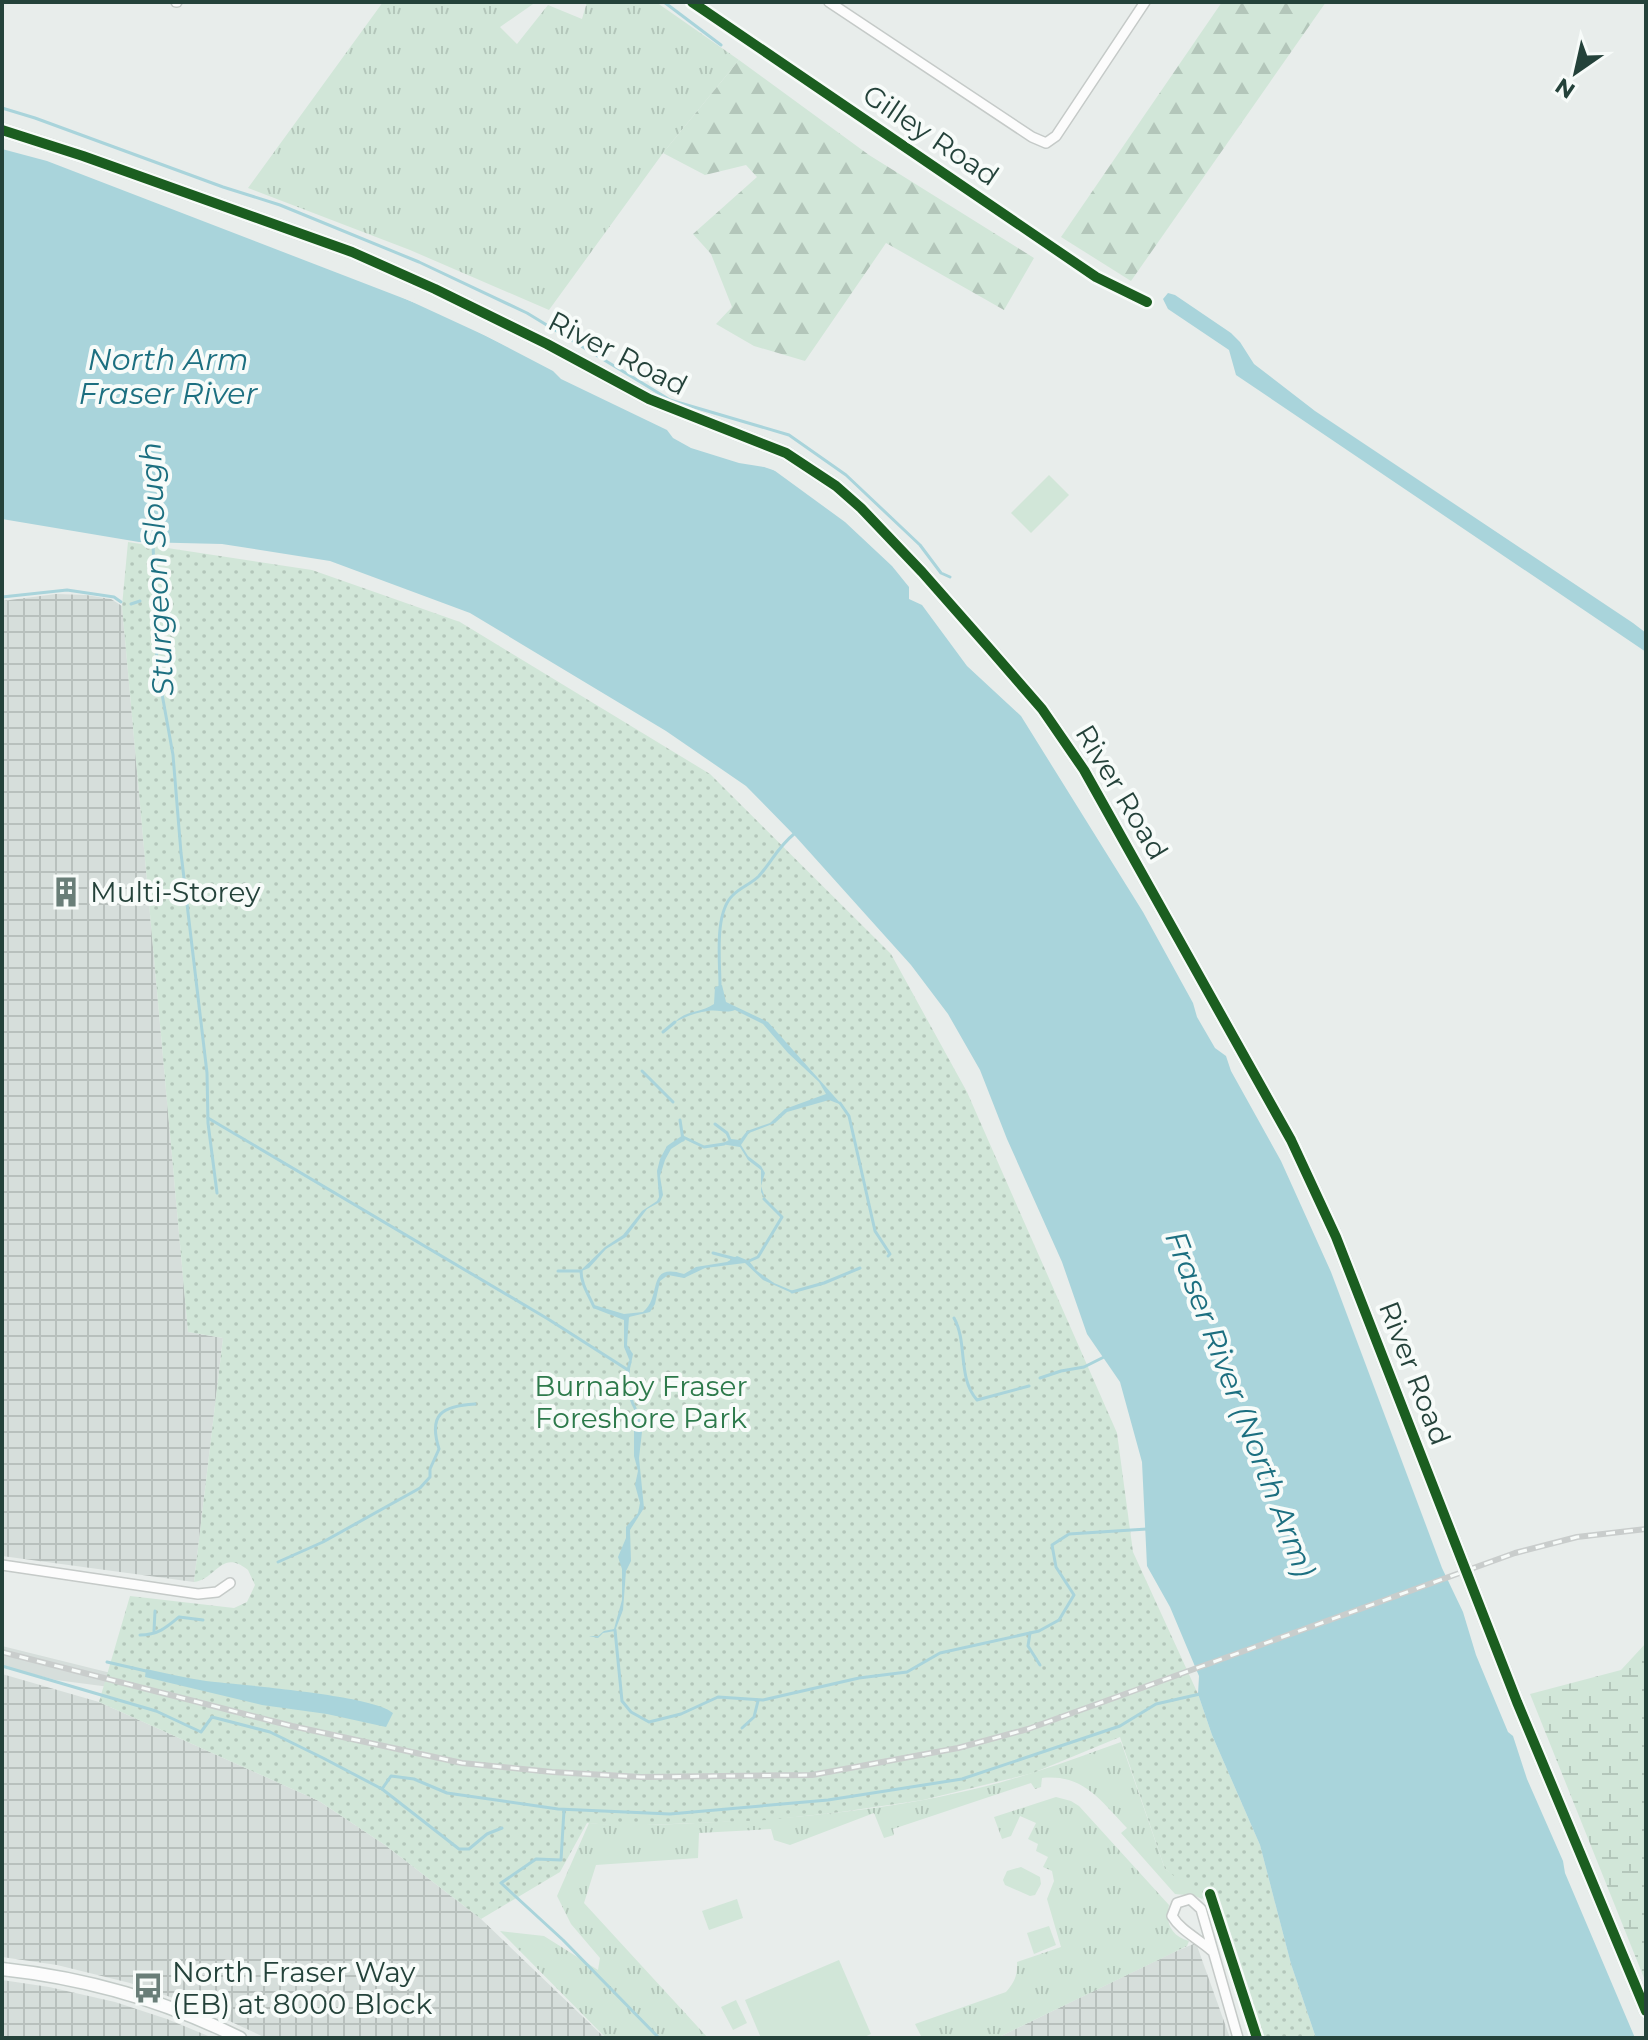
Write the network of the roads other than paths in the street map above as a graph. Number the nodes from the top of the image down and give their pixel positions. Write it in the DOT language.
graph roads {
  1 [pos="692,2"];
  2 [pos="829,2"];
  3 [pos="1145,2"];
  4 [pos="2,130"];
  5 [pos="1147,302"];
  6 [pos="2,1565"];
  7 [pos="230,1583"];
  8 [pos="1212,1951"];
  9 [pos="2,1969"];
  10 [pos="1646,2011"];
  11 [pos="240,2038"];
  12 [pos="1238,2038"];
  1 -- 5 [label="street, Gilley Road"];
  2 -- 3 [label="street"];
  4 -- 10 [label="street, River Road"];
  6 -- 7 [label="street"];
  8 -- 8 [label="street"];
  8 -- 12 [label="street"];
  9 -- 11 [label="street"];
}
